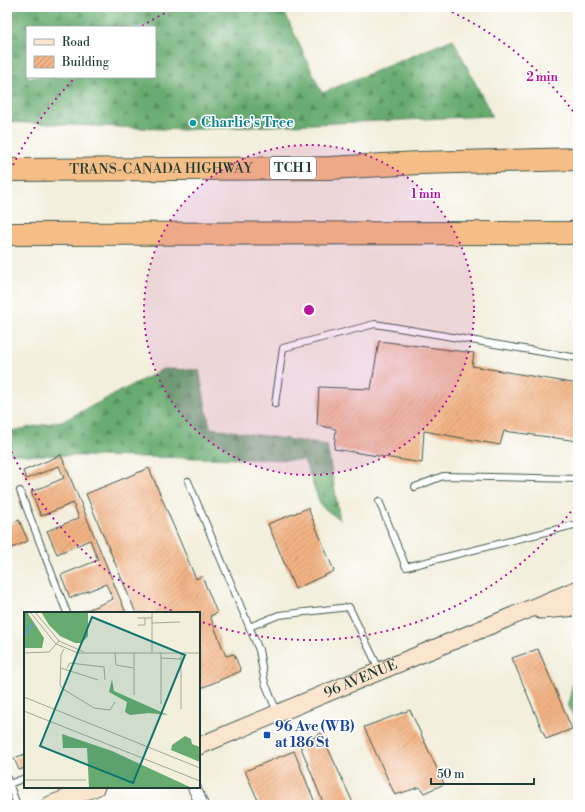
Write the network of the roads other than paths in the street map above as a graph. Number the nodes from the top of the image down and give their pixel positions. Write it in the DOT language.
graph roads {
  1 [pos="578,159"];
  2 [pos="7,170"];
  3 [pos="578,233"];
  4 [pos="7,234"];
  5 [pos="578,358"];
  6 [pos="275,404"];
  7 [pos="578,479"];
  8 [pos="188,481"];
  9 [pos="415,487"];
  10 [pos="20,491"];
  11 [pos="379,502"];
  12 [pos="578,524"];
  13 [pos="578,589"];
  14 [pos="578,607"];
  15 [pos="67,612"];
  16 [pos="523,612"];
  17 [pos="249,627"];
  18 [pos="380,670"];
  19 [pos="278,713"];
  20 [pos="200,746"];
  21 [pos="7,778"];
  22 [pos="24,778"];
  23 [pos="9,784"];
  24 [pos="93,788"];
  25 [pos="194,788"];
  26 [pos="17,805"];
  27 [pos="50,805"];
  28 [pos="202,805"];
  1 -- 2 [label="highway, TRANS-CANADA HIGHWAY / TCH 1"];
  3 -- 4 [label="highway"];
  5 -- 6 [label="lane"];
  7 -- 9 [label="lane"];
  8 -- 17 [label="lane"];
  10 -- 15 [label="lane"];
  11 -- 12 [label="lane"];
  13 -- 16 [label="main road, 96 AVENUE"];
  14 -- 16 [label="main road, 96 AVENUE"];
  16 -- 18 [label="main road, 96 AVENUE"];
  17 -- 18 [label="lane"];
  17 -- 19 [label="lane"];
  18 -- 19 [label="main road, 96 AVENUE"];
  19 -- 20 [label="main road, 96 AVENUE"];
  21 -- 23 [label="lane"];
  22 -- 23 [label="lane"];
  23 -- 26 [label="lane"];
  24 -- 27 [label="main road"];
  25 -- 28 [label="street"];
}
